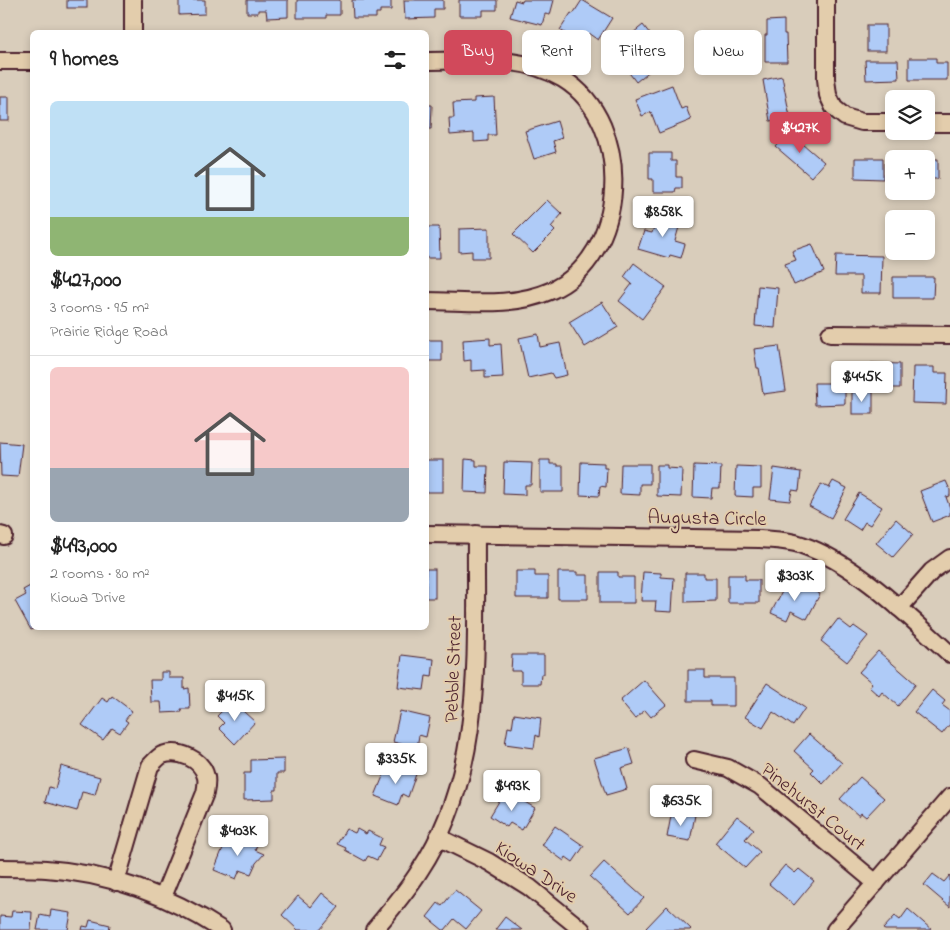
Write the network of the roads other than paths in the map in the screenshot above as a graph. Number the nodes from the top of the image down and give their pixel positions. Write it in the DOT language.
graph roads {
  1 [pos="133,0"];
  2 [pos="826,0"];
  3 [pos="133,30"];
  4 [pos="0,61"];
  5 [pos="30,61"];
  6 [pos="429,61"];
  7 [pos="885,122"];
  8 [pos="935,123"];
  9 [pos="950,123"];
  10 [pos="429,302"];
  11 [pos="830,334"];
  12 [pos="950,335"];
  13 [pos="429,534"];
  14 [pos="476,534"];
  15 [pos="950,558"];
  16 [pos="899,608"];
  17 [pos="950,654"];
  18 [pos="694,760"];
  19 [pos="950,797"];
  20 [pos="438,837"];
  21 [pos="0,868"];
  22 [pos="116,882"];
  23 [pos="876,883"];
  24 [pos="163,897"];
  25 [pos="222,930"];
  26 [pos="374,930"];
  27 [pos="582,930"];
  28 [pos="835,930"];
  1 -- 3 [label="street"];
  2 -- 7 [label="street"];
  4 -- 5 [label="street"];
  6 -- 10 [label="street"];
  8 -- 9 [label="street"];
  11 -- 12 [label="street"];
  13 -- 14 [label="street, Augusta Circle"];
  14 -- 16 [label="street, Augusta Circle"];
  14 -- 20 [label="street, Pebble Street"];
  15 -- 16 [label="street"];
  16 -- 17 [label="street, Augusta Circle"];
  18 -- 23 [label="street, Pinehurst Court"];
  19 -- 23 [label="street"];
  20 -- 26 [label="street, Pebble Street"];
  20 -- 27 [label="street, Kiowa Drive"];
  21 -- 22 [label="street"];
  22 -- 24 [label="street"];
  22 -- 24 [label="street"];
  23 -- 28 [label="street"];
  24 -- 25 [label="street"];
}
